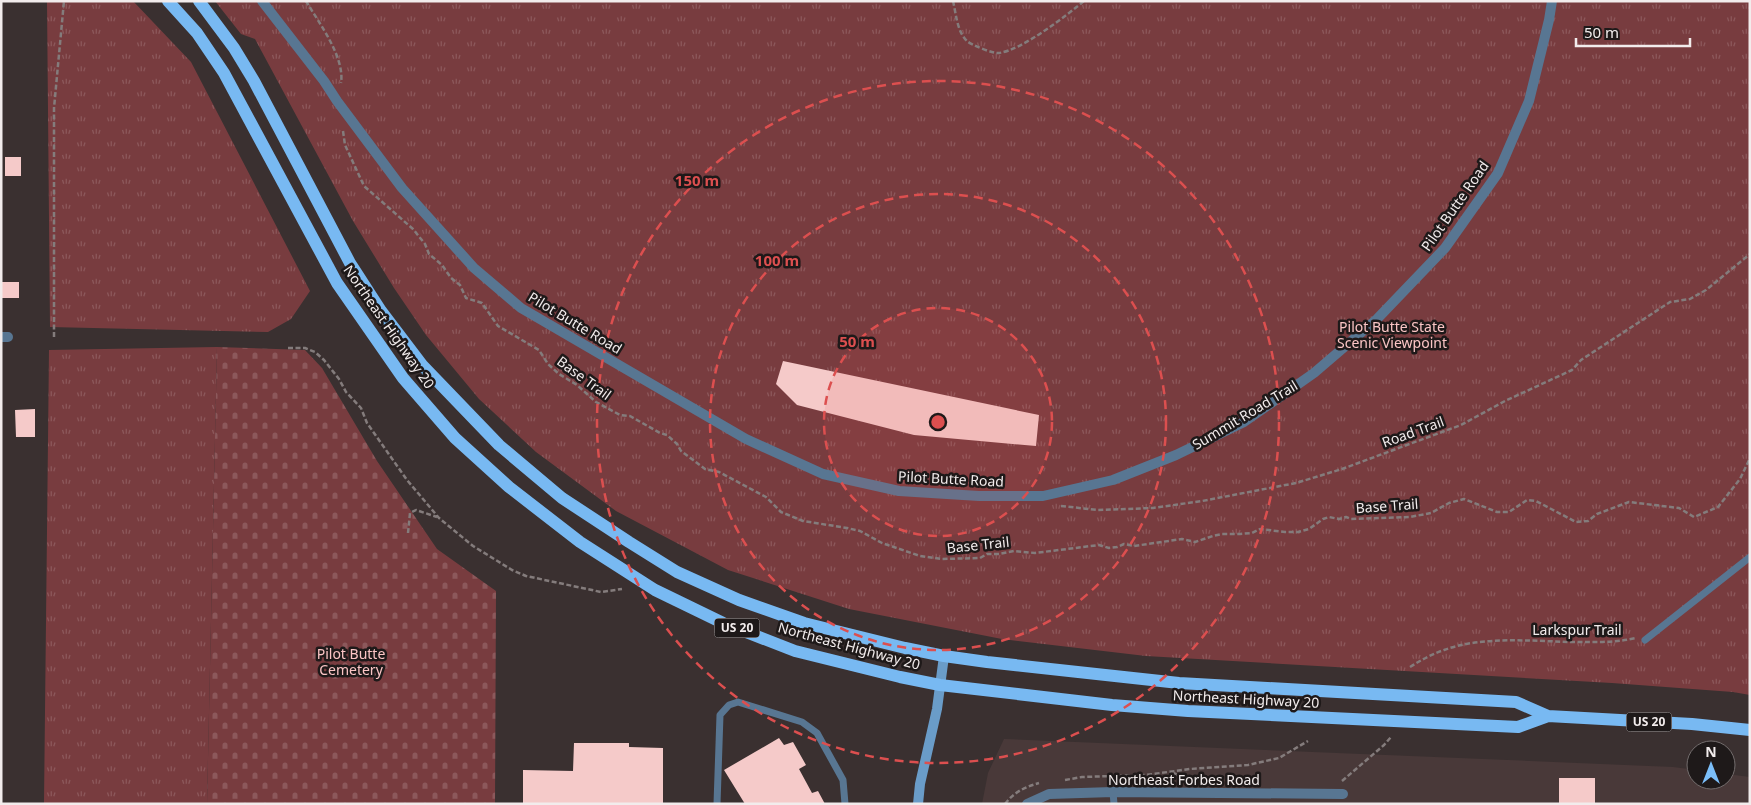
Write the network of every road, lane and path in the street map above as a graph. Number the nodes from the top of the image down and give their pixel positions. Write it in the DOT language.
graph roads {
  1 [pos="64,1"];
  2 [pos="168,1"];
  3 [pos="199,1"];
  4 [pos="262,1"];
  5 [pos="306,1"];
  6 [pos="953,1"];
  7 [pos="1084,1"];
  8 [pos="1552,1"];
  9 [pos="342,76"];
  10 [pos="340,124"];
  11 [pos="1750,254"];
  12 [pos="54,337"];
  13 [pos="288,348"];
  14 [pos="1750,458"];
  15 [pos="1043,496"];
  16 [pos="439,518"];
  17 [pos="408,533"];
  18 [pos="1750,557"];
  19 [pos="622,589"];
  20 [pos="1644,636"];
  21 [pos="944,656"];
  22 [pos="1410,667"];
  23 [pos="940,685"];
  24 [pos="1548,716"];
  25 [pos="1750,730"];
  26 [pos="1391,737"];
  27 [pos="1308,741"];
  28 [pos="1173,772"];
  29 [pos="1064,780"];
  30 [pos="1186,780"];
  31 [pos="1342,781"];
  32 [pos="1046,782"];
  33 [pos="1113,792"];
  34 [pos="1343,794"];
  35 [pos="717,804"];
  36 [pos="844,804"];
  37 [pos="918,804"];
  38 [pos="1005,804"];
  39 [pos="1027,804"];
  40 [pos="1114,804"];
  1 -- 12 [label="path"];
  2 -- 23 [label="main road, Northeast Highway 20 / US 20"];
  3 -- 21 [label="main road, Northeast Highway 20 / US 20"];
  4 -- 15 [label="street, Pilot Butte Road"];
  5 -- 9 [label="path"];
  6 -- 7 [label="path"];
  8 -- 15 [label="street, Pilot Butte Road"];
  10 -- 14 [label="path, Base Trail"];
  11 -- 15 [label="path, Road Trail"];
  13 -- 16 [label="path"];
  16 -- 17 [label="path"];
  16 -- 19 [label="path"];
  18 -- 20 [label="lane"];
  20 -- 22 [label="path, Larkspur Trail"];
  21 -- 23 [label="main road"];
  21 -- 24 [label="main road, Northeast Highway 20 / US 20"];
  23 -- 24 [label="main road, Northeast Highway 20 / US 20"];
  23 -- 37 [label="main road"];
  24 -- 25 [label="main road, Northeast Highway 20 / US 20"];
  26 -- 31 [label="path"];
  27 -- 28 [label="path"];
  28 -- 29 [label="path"];
  28 -- 30 [label="path"];
  32 -- 38 [label="path"];
  33 -- 34 [label="street, Northeast Forbes Road"];
  33 -- 39 [label="street, Northeast Forbes Road"];
  33 -- 40 [label="lane"];
  35 -- 36 [label="lane"];
}
